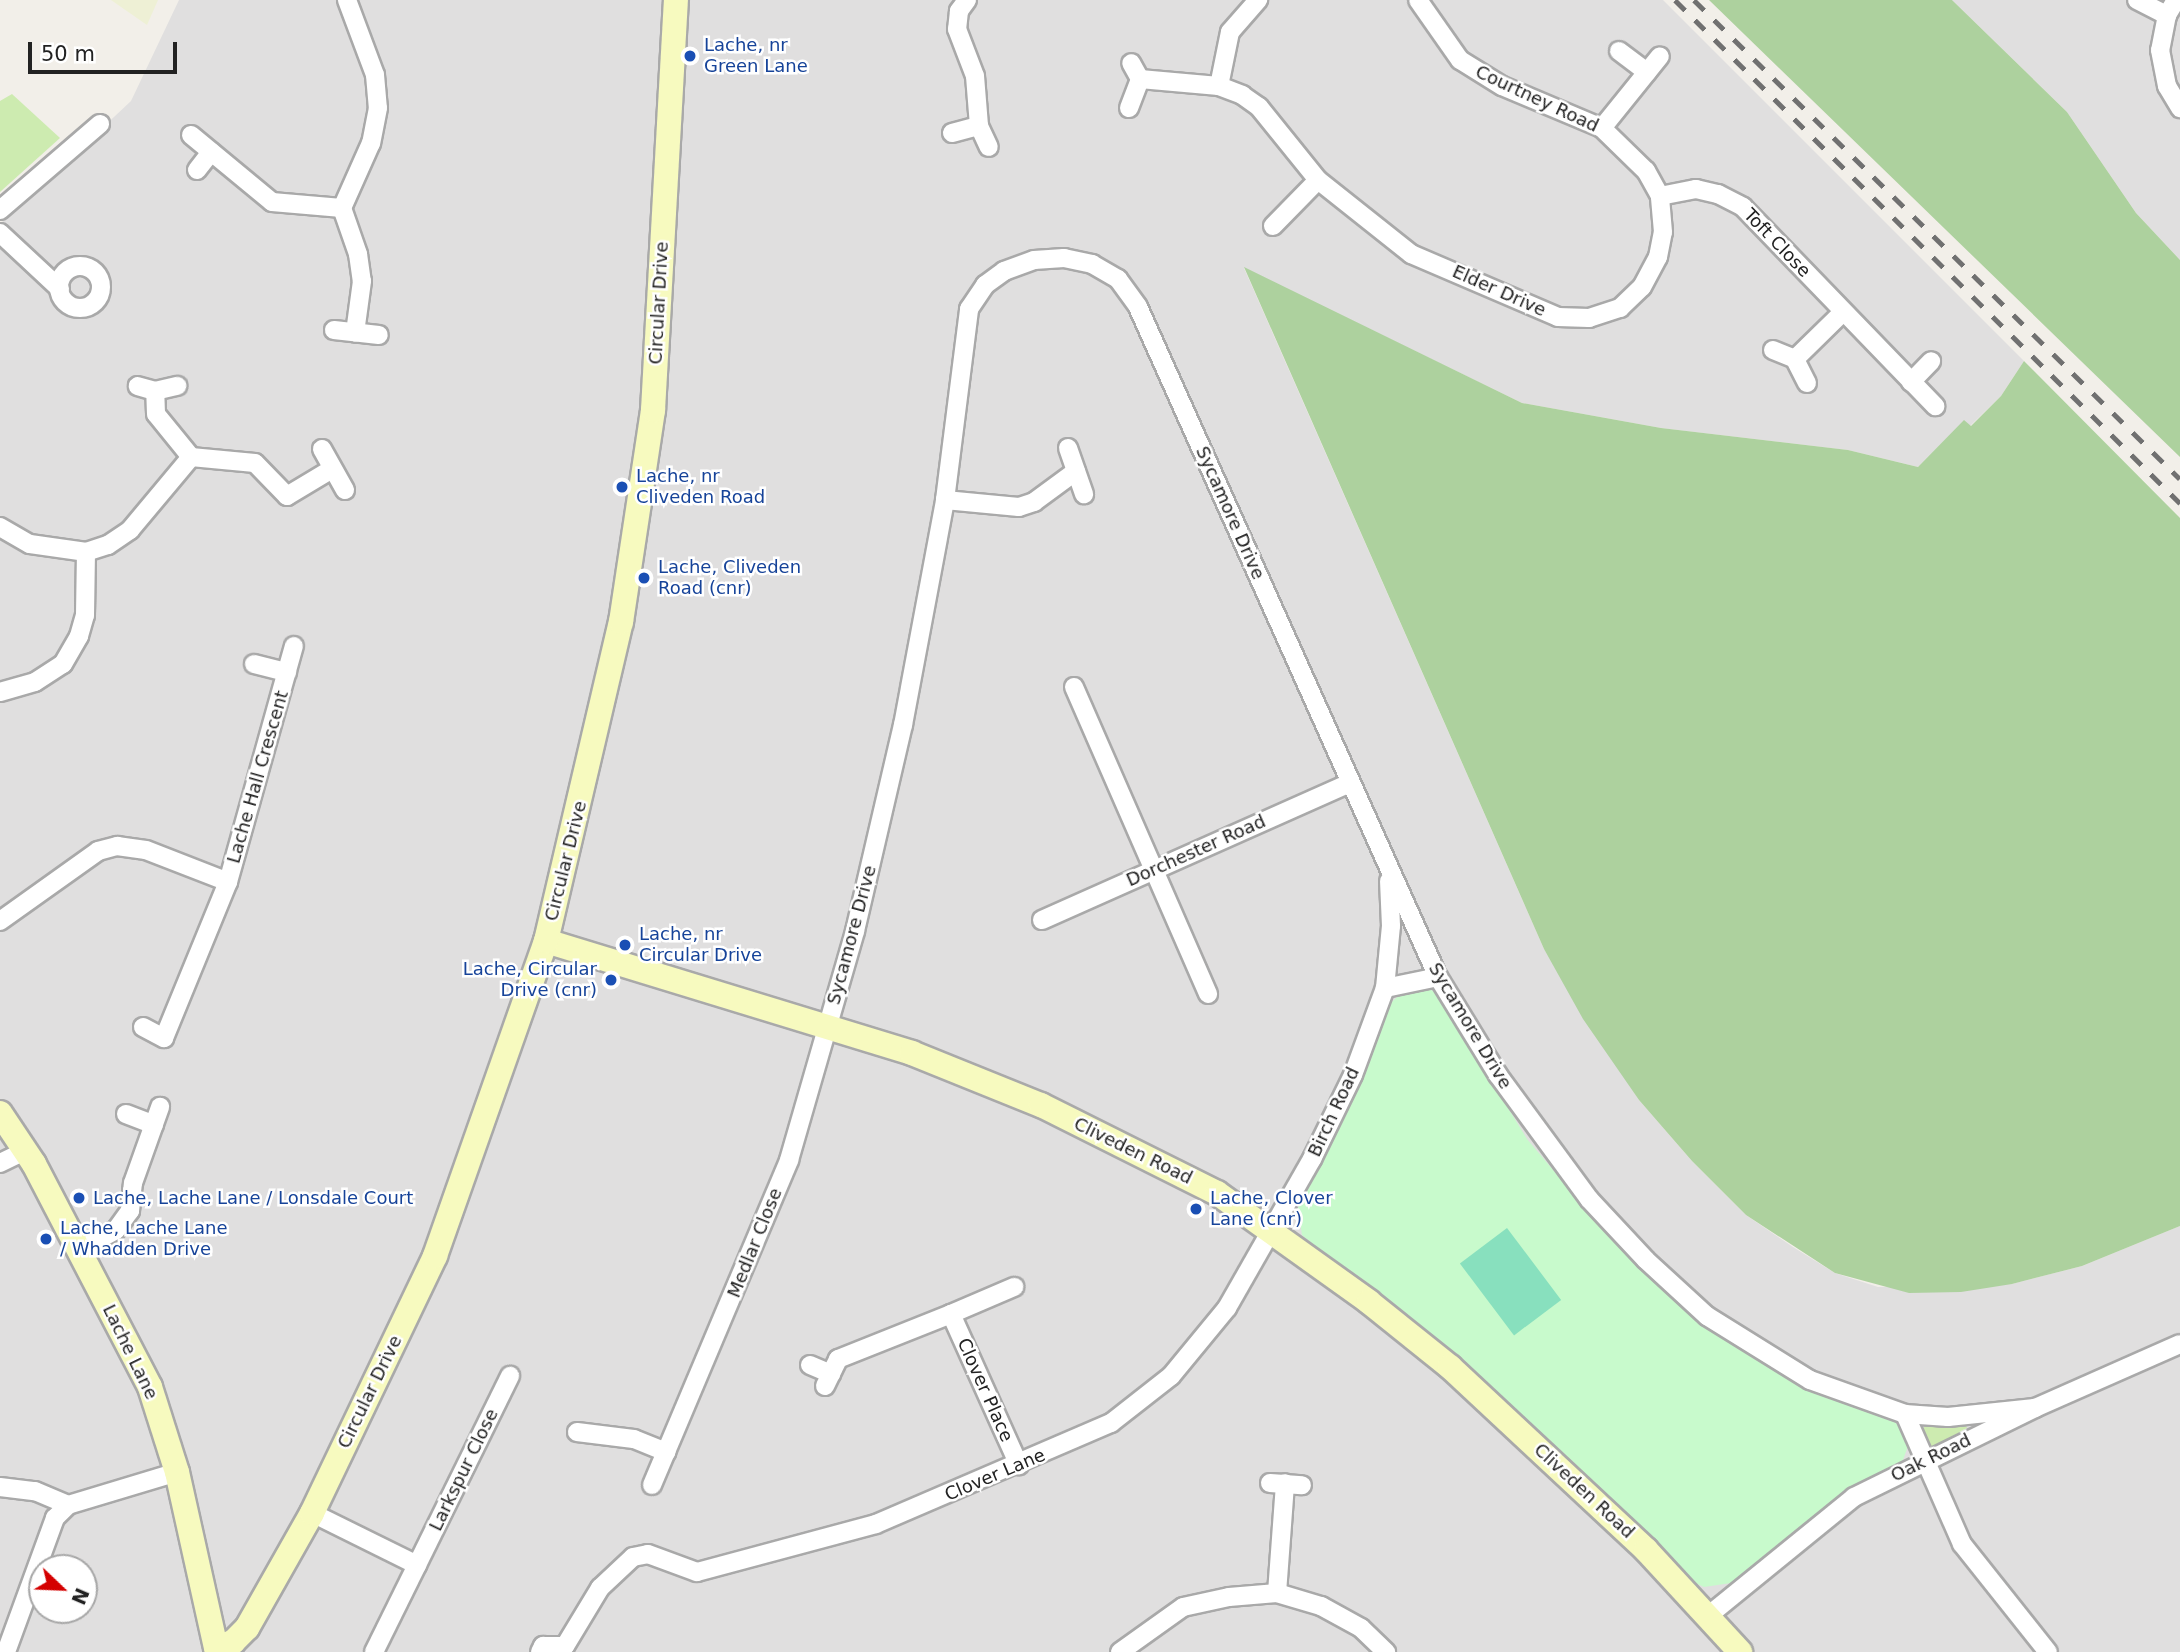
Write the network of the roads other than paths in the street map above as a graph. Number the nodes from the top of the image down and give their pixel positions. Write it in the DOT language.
graph roads {
  1 [pos="347,0"];
  2 [pos="676,0"];
  3 [pos="967,0"];
  4 [pos="1258,0"];
  5 [pos="1418,0"];
  6 [pos="2137,0"];
  7 [pos="2171,7"];
  8 [pos="1619,51"];
  9 [pos="1660,56"];
  10 [pos="1647,72"];
  11 [pos="1219,86"];
  12 [pos="1129,108"];
  13 [pos="2180,108"];
  14 [pos="100,124"];
  15 [pos="979,126"];
  16 [pos="1602,128"];
  17 [pos="951,133"];
  18 [pos="191,135"];
  19 [pos="989,147"];
  20 [pos="211,152"];
  21 [pos="197,170"];
  22 [pos="1318,180"];
  23 [pos="1660,195"];
  24 [pos="342,208"];
  25 [pos="0,210"];
  26 [pos="1273,226"];
  27 [pos="0,233"];
  28 [pos="60,289"];
  29 [pos="1843,312"];
  30 [pos="334,330"];
  31 [pos="355,332"];
  32 [pos="379,335"];
  33 [pos="1773,350"];
  34 [pos="1795,359"];
  35 [pos="1931,361"];
  36 [pos="1911,382"];
  37 [pos="1807,383"];
  38 [pos="138,386"];
  39 [pos="177,386"];
  40 [pos="155,391"];
  41 [pos="1935,406"];
  42 [pos="1068,448"];
  43 [pos="322,449"];
  44 [pos="191,457"];
  45 [pos="332,470"];
  46 [pos="1076,471"];
  47 [pos="345,490"];
  48 [pos="1084,494"];
  49 [pos="945,500"];
  50 [pos="0,527"];
  51 [pos="86,552"];
  52 [pos="294,646"];
  53 [pos="254,664"];
  54 [pos="287,672"];
  55 [pos="1074,687"];
  56 [pos="0,692"];
  57 [pos="1350,783"];
  58 [pos="1155,868"];
  59 [pos="1389,871"];
  60 [pos="228,882"];
  61 [pos="1042,920"];
  62 [pos="0,921"];
  63 [pos="546,941"];
  64 [pos="1438,976"];
  65 [pos="1385,988"];
  66 [pos="1208,994"];
  67 [pos="143,1027"];
  68 [pos="826,1027"];
  69 [pos="160,1107"];
  70 [pos="0,1113"];
  71 [pos="126,1114"];
  72 [pos="154,1125"];
  73 [pos="25,1151"];
  74 [pos="0,1163"];
  75 [pos="1273,1230"];
  76 [pos="79,1250"];
  77 [pos="1014,1287"];
  78 [pos="951,1314"];
  79 [pos="2180,1344"];
  80 [pos="810,1365"];
  81 [pos="510,1376"];
  82 [pos="2035,1408"];
  83 [pos="1905,1414"];
  84 [pos="577,1432"];
  85 [pos="667,1452"];
  86 [pos="1923,1461"];
  87 [pos="1019,1465"];
  88 [pos="177,1472"];
  89 [pos="1286,1484"];
  90 [pos="652,1485"];
  91 [pos="0,1487"];
  92 [pos="68,1505"];
  93 [pos="312,1513"];
  94 [pos="417,1565"];
  95 [pos="1278,1594"];
  96 [pos="1709,1615"];
  97 [pos="572,1649"];
  98 [pos="217,1650"];
  99 [pos="6,1652"];
  100 [pos="374,1652"];
  101 [pos="540,1652"];
  102 [pos="1120,1652"];
  103 [pos="1386,1652"];
  104 [pos="1740,1652"];
  105 [pos="2048,1652"];
  1 -- 24 [label="street"];
  2 -- 63 [label="street, Circular Drive"];
  3 -- 15 [label="street"];
  4 -- 11 [label="street"];
  5 -- 16 [label="street, Courtney Road"];
  6 -- 7 [label="street"];
  7 -- 13 [label="street"];
  8 -- 10 [label="street"];
  9 -- 10 [label="street"];
  10 -- 16 [label="street"];
  11 -- 12 [label="street, Elder Drive"];
  11 -- 22 [label="street, Elder Drive"];
  14 -- 25 [label="street"];
  15 -- 17 [label="street"];
  15 -- 19 [label="street"];
  16 -- 23 [label="street, Courtney Road"];
  18 -- 20 [label="street"];
  20 -- 21 [label="street"];
  20 -- 24 [label="street"];
  22 -- 23 [label="street, Elder Drive"];
  22 -- 26 [label="street"];
  23 -- 29 [label="street, Toft Close"];
  24 -- 31 [label="street"];
  27 -- 28 [label="street"];
  29 -- 34 [label="street"];
  29 -- 36 [label="street, Toft Close"];
  30 -- 31 [label="street"];
  31 -- 32 [label="street"];
  33 -- 34 [label="street"];
  34 -- 37 [label="street"];
  35 -- 36 [label="street"];
  36 -- 41 [label="street, Toft Close"];
  38 -- 40 [label="street"];
  39 -- 40 [label="street"];
  40 -- 44 [label="street"];
  42 -- 46 [label="street"];
  43 -- 45 [label="street"];
  44 -- 45 [label="street"];
  44 -- 51 [label="street"];
  45 -- 47 [label="street"];
  46 -- 48 [label="street"];
  46 -- 49 [label="street"];
  49 -- 57 [label="street, Sycamore Drive"];
  49 -- 68 [label="street, Sycamore Drive"];
  50 -- 51 [label="street"];
  51 -- 56 [label="street"];
  52 -- 54 [label="street, Lache Hall Crescent"];
  53 -- 54 [label="street, Lache Hall Crescent"];
  54 -- 60 [label="street, Lache Hall Crescent"];
  55 -- 58 [label="street"];
  57 -- 58 [label="street, Dorchester Road"];
  57 -- 59 [label="street, Sycamore Drive"];
  58 -- 61 [label="street, Dorchester Road"];
  58 -- 66 [label="street"];
  59 -- 64 [label="street, Sycamore Drive"];
  59 -- 65 [label="street, Birch Road"];
  60 -- 62 [label="street, Lache Hall Crescent"];
  60 -- 67 [label="street, Lache Hall Crescent"];
  63 -- 68 [label="street, Cliveden Road"];
  63 -- 93 [label="street, Circular Drive"];
  64 -- 65 [label="street"];
  64 -- 83 [label="street, Sycamore Drive"];
  65 -- 75 [label="street, Birch Road"];
  68 -- 75 [label="street, Cliveden Road"];
  68 -- 85 [label="street, Medlar Close"];
  69 -- 72 [label="street"];
  70 -- 73 [label="street, Lache Lane"];
  71 -- 72 [label="street"];
  72 -- 76 [label="street"];
  73 -- 74 [label="street"];
  73 -- 76 [label="street, Lache Lane"];
  75 -- 87 [label="street, Clover Lane"];
  75 -- 96 [label="street, Cliveden Road"];
  76 -- 88 [label="street, Lache Lane"];
  77 -- 78 [label="street"];
  78 -- 80 [label="street"];
  78 -- 87 [label="street, Clover Place"];
  79 -- 82 [label="street, Oak Road"];
  81 -- 94 [label="street, Larkspur Close"];
  82 -- 83 [label="street, Sycamore Drive"];
  82 -- 86 [label="street, Oak Road"];
  83 -- 86 [label="street"];
  84 -- 85 [label="street"];
  85 -- 90 [label="street, Medlar Close"];
  86 -- 96 [label="street, Oak Road"];
  86 -- 105 [label="street"];
  87 -- 97 [label="street, Clover Lane"];
  88 -- 92 [label="street"];
  88 -- 98 [label="street, Lache Lane"];
  89 -- 95 [label="street"];
  91 -- 92 [label="street"];
  92 -- 99 [label="street"];
  93 -- 94 [label="street"];
  93 -- 98 [label="street, Circular Drive"];
  94 -- 100 [label="street, Larkspur Close"];
  95 -- 102 [label="street"];
  95 -- 103 [label="street"];
  96 -- 104 [label="street, Cliveden Road"];
  97 -- 101 [label="street"];
}
